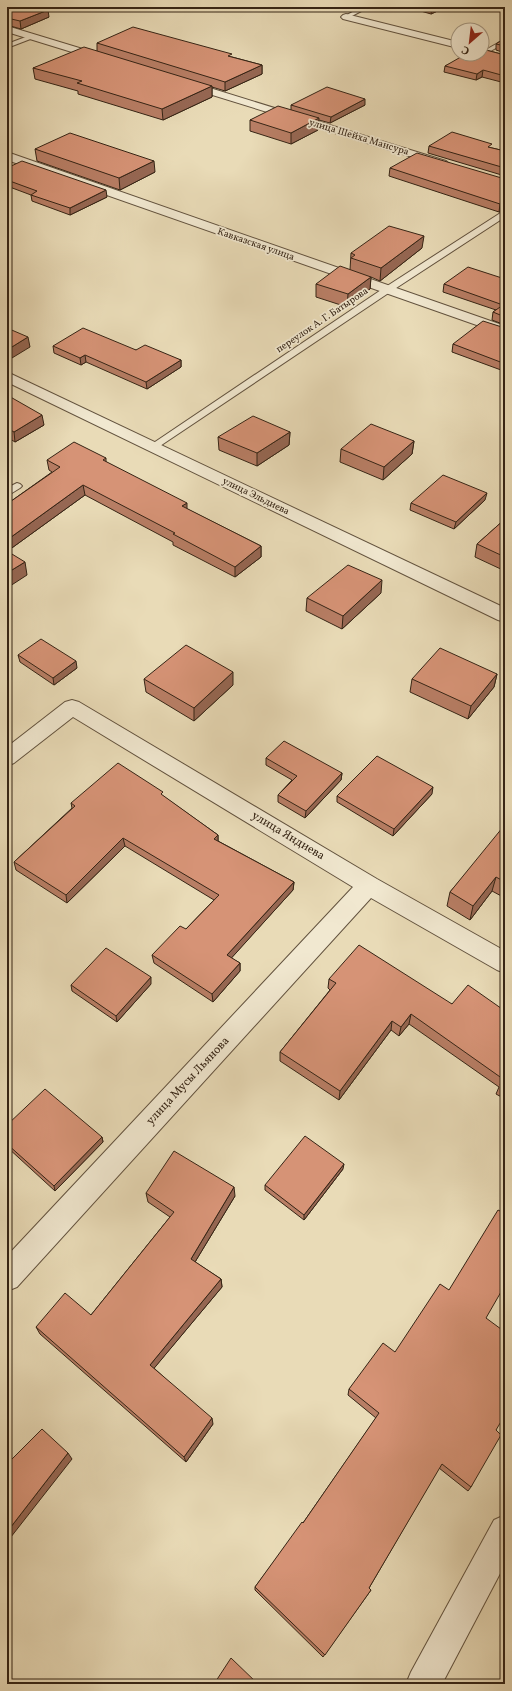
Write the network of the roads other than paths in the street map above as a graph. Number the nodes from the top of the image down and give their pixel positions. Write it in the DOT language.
graph roads {
  1 [pos="366,7"];
  2 [pos="346,16"];
  3 [pos="7,29"];
  4 [pos="31,37"];
  5 [pos="505,41"];
  6 [pos="450,43"];
  7 [pos="7,46"];
  8 [pos="490,48"];
  9 [pos="490,53"];
  10 [pos="498,55"];
  11 [pos="115,62"];
  12 [pos="176,81"];
  13 [pos="7,156"];
  14 [pos="452,166"];
  15 [pos="505,214"];
  16 [pos="387,290"];
  17 [pos="505,331"];
  18 [pos="7,376"];
  19 [pos="154,446"];
  20 [pos="17,486"];
  21 [pos="7,493"];
  22 [pos="505,616"];
  23 [pos="7,758"];
  24 [pos="369,885"];
  25 [pos="505,963"];
  26 [pos="7,1277"];
  27 [pos="505,1531"];
  28 [pos="423,1684"];
  1 -- 2 [label="lane"];
  2 -- 6 [label="street"];
  3 -- 4 [label="street"];
  4 -- 7 [label="lane"];
  4 -- 11 [label="street"];
  5 -- 8 [label="lane"];
  9 -- 10 [label="street"];
  12 -- 14 [label="street, улица Шейха Мансура"];
  13 -- 16 [label="street, Кавказская улица"];
  15 -- 16 [label="lane, переулок А. Г. Батырова"];
  16 -- 17 [label="street, Кавказская улица"];
  16 -- 19 [label="lane, переулок А. Г. Батырова"];
  18 -- 19 [label="street, улица Эльдиева"];
  19 -- 22 [label="street, улица Эльдиева"];
  20 -- 21 [label="lane"];
  23 -- 24 [label="street, улица Яндиева"];
  24 -- 25 [label="street, улица Яндиева"];
  24 -- 26 [label="street, улица Мусы Льянова"];
  27 -- 28 [label="street"];
}
